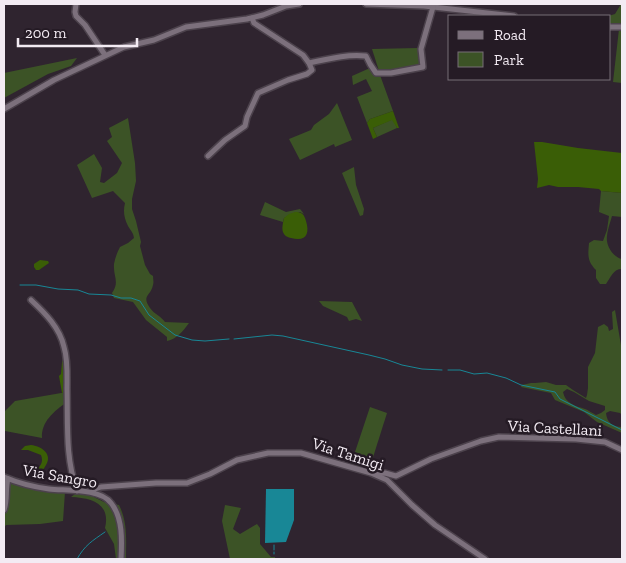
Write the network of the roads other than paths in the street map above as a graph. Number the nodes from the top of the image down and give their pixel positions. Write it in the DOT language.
graph roads {
  1 [pos="76,4"];
  2 [pos="299,4"];
  3 [pos="366,4"];
  4 [pos="433,7"];
  5 [pos="505,15"];
  6 [pos="252,18"];
  7 [pos="105,55"];
  8 [pos="309,63"];
  9 [pos="4,109"];
  10 [pos="208,156"];
  11 [pos="31,300"];
  12 [pos="622,450"];
  13 [pos="373,474"];
  14 [pos="6,478"];
  15 [pos="77,491"];
  16 [pos="92,492"];
  17 [pos="4,510"];
  18 [pos="121,559"];
  19 [pos="485,559"];
  1 -- 7 [label="street"];
  2 -- 6 [label="street"];
  3 -- 4 [label="street"];
  4 -- 5 [label="street"];
  4 -- 8 [label="street"];
  6 -- 7 [label="street"];
  6 -- 8 [label="street"];
  7 -- 9 [label="street"];
  8 -- 10 [label="street"];
  11 -- 15 [label="street"];
  12 -- 13 [label="street, Via Castellani"];
  13 -- 16 [label="street, Via Tamigi"];
  13 -- 19 [label="street, Via Tamigi"];
  14 -- 15 [label="street, Via Sangro"];
  14 -- 17 [label="street"];
  15 -- 16 [label="street, Via Sangro"];
  16 -- 18 [label="street, Via Sangro"];
}
